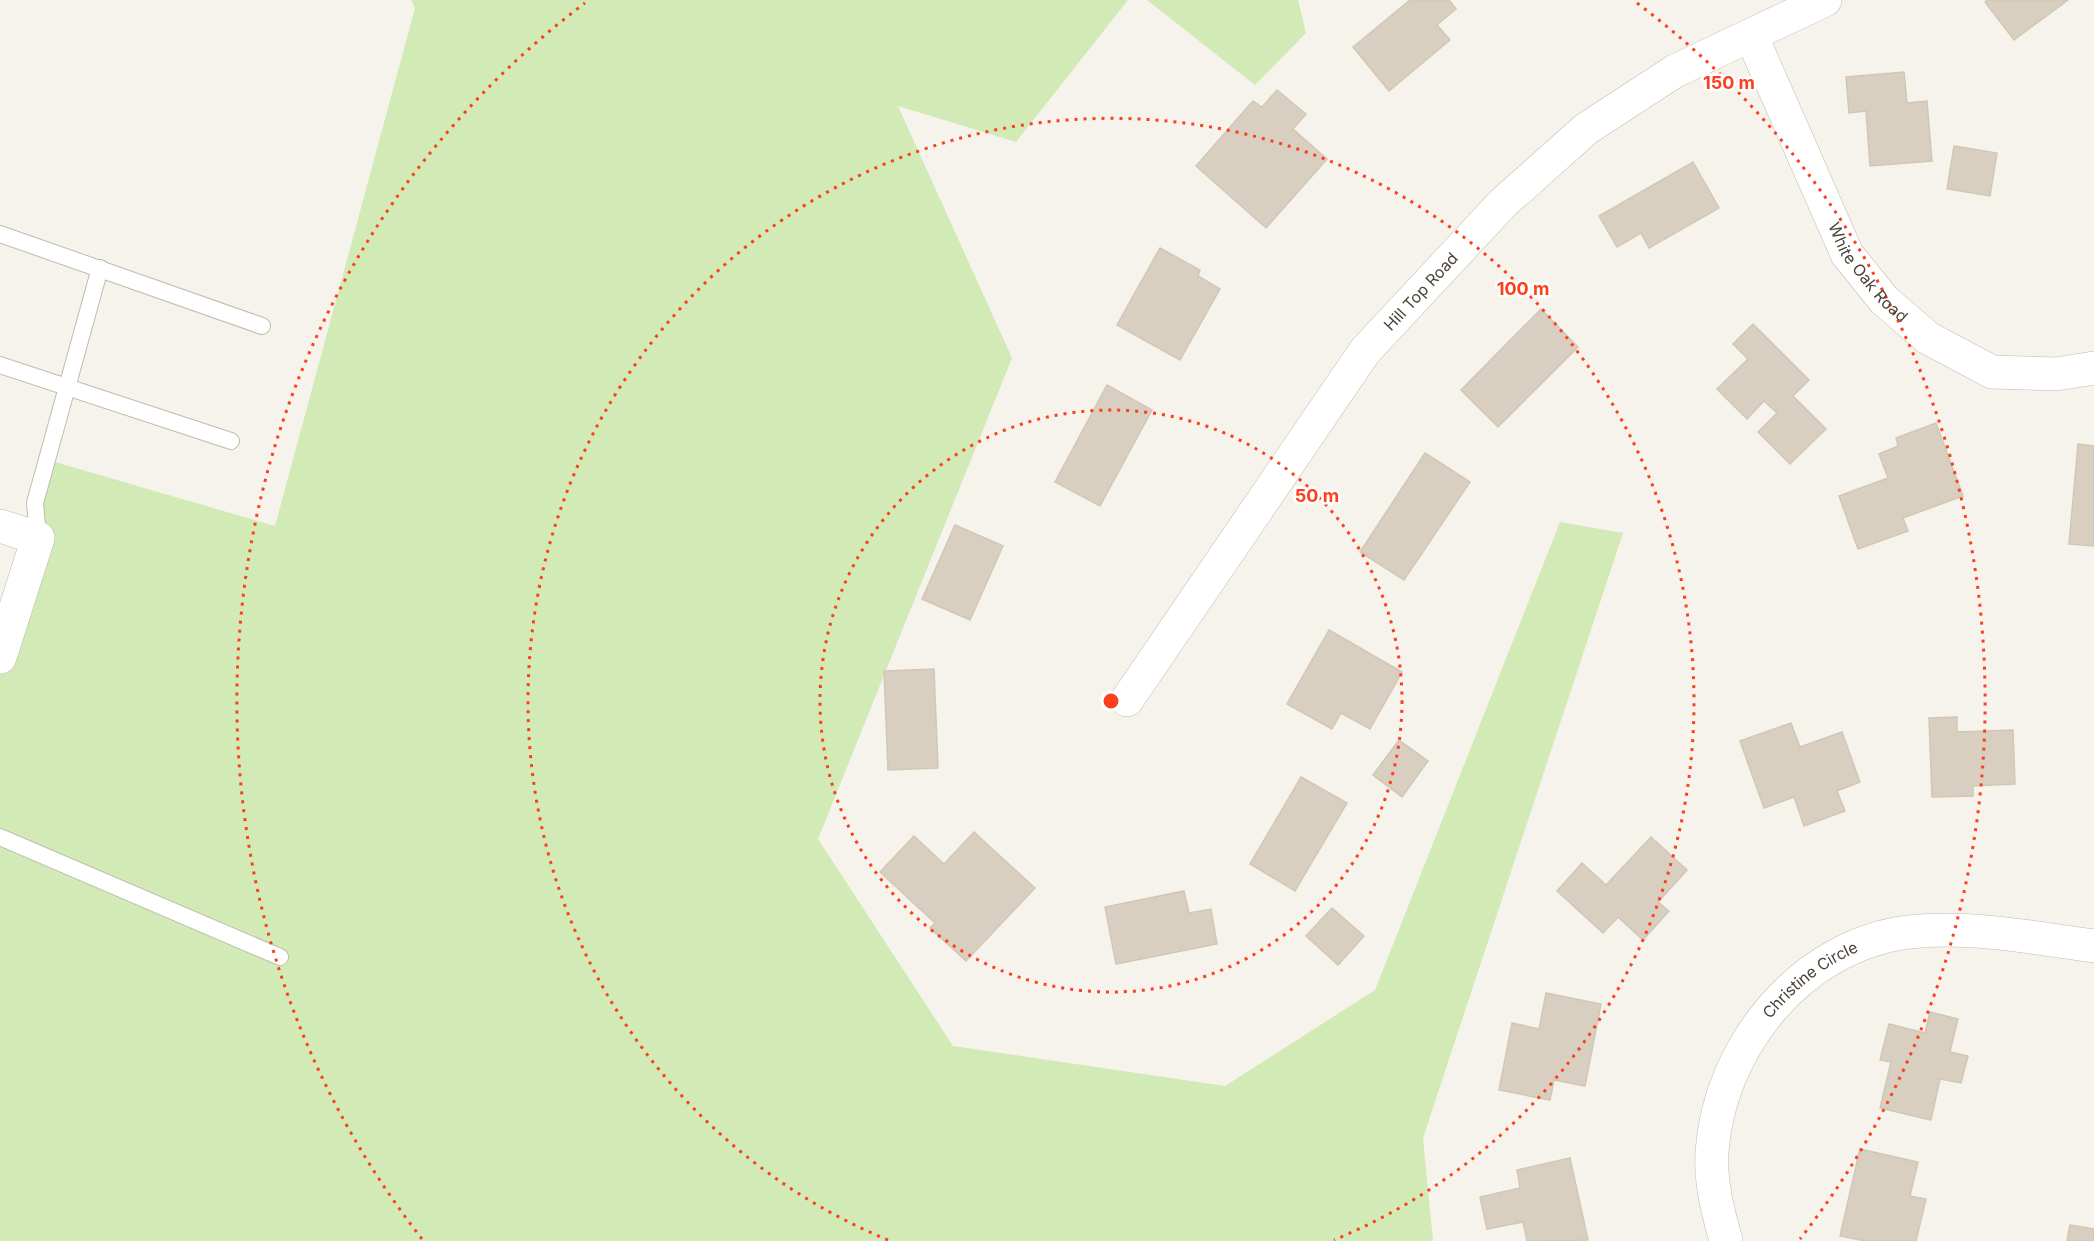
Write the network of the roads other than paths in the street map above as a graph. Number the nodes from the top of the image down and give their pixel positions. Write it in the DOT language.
graph roads {
  1 [pos="1825,0"];
  2 [pos="1751,35"];
  3 [pos="0,234"];
  4 [pos="100,268"];
  5 [pos="262,326"];
  6 [pos="0,364"];
  7 [pos="2094,368"];
  8 [pos="66,387"];
  9 [pos="231,441"];
  10 [pos="0,526"];
  11 [pos="38,538"];
  12 [pos="0,657"];
  13 [pos="1127,700"];
  14 [pos="0,837"];
  15 [pos="2094,946"];
  16 [pos="280,957"];
  17 [pos="1726,1241"];
  1 -- 2 [label="street, Hill Top Road"];
  2 -- 7 [label="street, White Oak Road"];
  2 -- 13 [label="street, Hill Top Road"];
  3 -- 4 [label="lane"];
  4 -- 5 [label="lane"];
  4 -- 8 [label="lane"];
  6 -- 8 [label="lane"];
  8 -- 9 [label="lane"];
  8 -- 11 [label="lane"];
  10 -- 11 [label="street"];
  11 -- 12 [label="street"];
  14 -- 16 [label="lane"];
  15 -- 17 [label="street, Christine Circle"];
}
